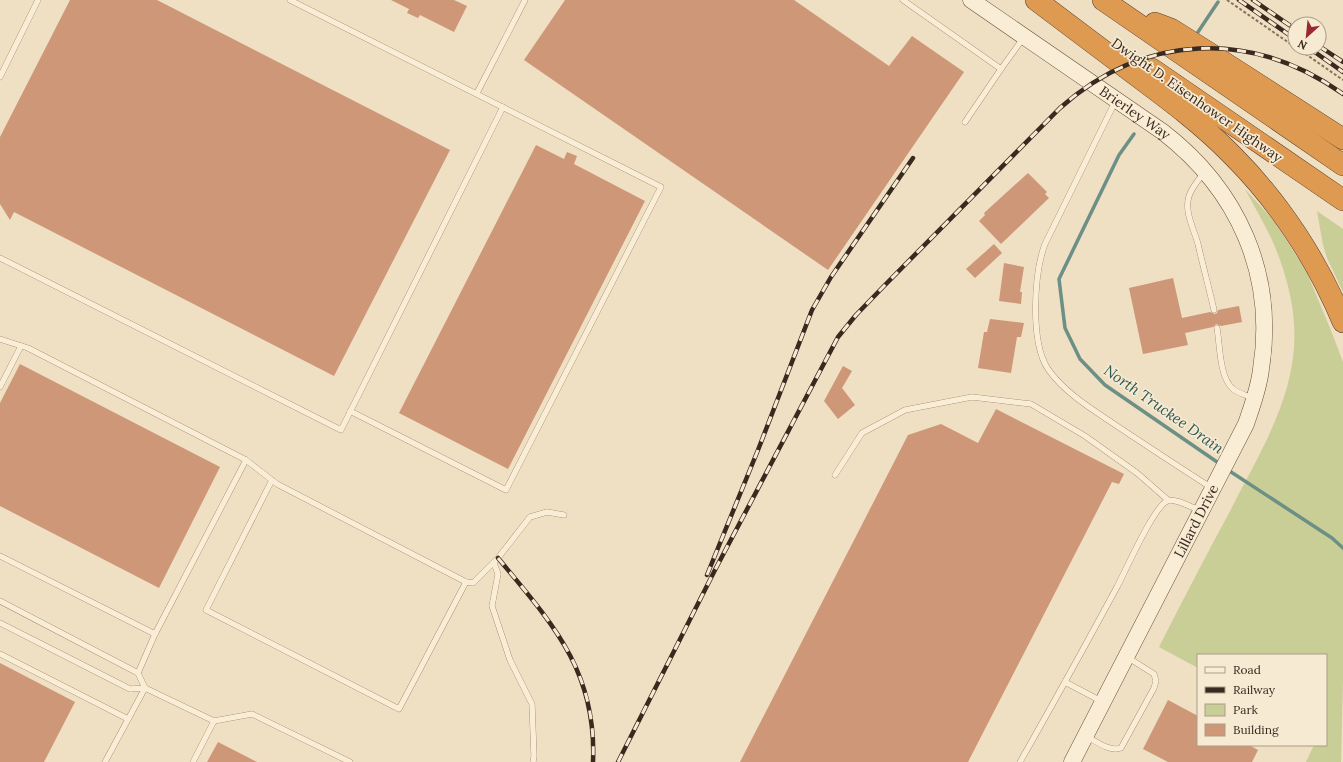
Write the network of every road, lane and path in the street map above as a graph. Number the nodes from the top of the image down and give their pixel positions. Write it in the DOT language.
graph roads {
  1 [pos="38,0"];
  2 [pos="290,0"];
  3 [pos="525,0"];
  4 [pos="903,0"];
  5 [pos="971,0"];
  6 [pos="1036,0"];
  7 [pos="1051,0"];
  8 [pos="1227,0"];
  9 [pos="1105,1"];
  10 [pos="1024,37"];
  11 [pos="1287,41"];
  12 [pos="1309,56"];
  13 [pos="1001,69"];
  14 [pos="0,77"];
  15 [pos="1343,80"];
  16 [pos="477,93"];
  17 [pos="1116,100"];
  18 [pos="503,107"];
  19 [pos="964,122"];
  20 [pos="1343,140"];
  21 [pos="1343,166"];
  22 [pos="1206,171"];
  23 [pos="1343,200"];
  24 [pos="0,258"];
  25 [pos="1256,266"];
  26 [pos="1214,310"];
  27 [pos="1343,322"];
  28 [pos="1218,328"];
  29 [pos="0,340"];
  30 [pos="21,346"];
  31 [pos="0,387"];
  32 [pos="1255,399"];
  33 [pos="350,411"];
  34 [pos="246,460"];
  35 [pos="835,475"];
  36 [pos="272,480"];
  37 [pos="1215,484"];
  38 [pos="1168,500"];
  39 [pos="1201,511"];
  40 [pos="564,515"];
  41 [pos="0,556"];
  42 [pos="494,563"];
  43 [pos="466,582"];
  44 [pos="0,601"];
  45 [pos="0,623"];
  46 [pos="154,634"];
  47 [pos="0,654"];
  48 [pos="1126,657"];
  49 [pos="138,673"];
  50 [pos="1065,682"];
  51 [pos="145,688"];
  52 [pos="1103,702"];
  53 [pos="128,719"];
  54 [pos="214,721"];
  55 [pos="1086,736"];
  56 [pos="105,762"];
  57 [pos="193,762"];
  58 [pos="350,762"];
  59 [pos="533,762"];
  60 [pos="1020,762"];
  61 [pos="1072,762"];
  1 -- 14 [label="lane"];
  2 -- 16 [label="lane"];
  3 -- 16 [label="lane"];
  4 -- 13 [label="lane"];
  5 -- 10 [label="street, Brierley Way"];
  6 -- 27 [label="highway"];
  7 -- 23 [label="highway, Dwight D. Eisenhower Highway"];
  8 -- 11 [label="path"];
  9 -- 20 [label="highway"];
  9 -- 21 [label="highway, Dwight D. Eisenhower Highway"];
  10 -- 13 [label="lane"];
  10 -- 17 [label="street, Brierley Way"];
  12 -- 15 [label="path"];
  13 -- 19 [label="lane"];
  16 -- 18 [label="lane"];
  17 -- 22 [label="street, Brierley Way"];
  17 -- 37 [label="lane"];
  18 -- 33 [label="lane"];
  18 -- 33 [label="lane"];
  22 -- 25 [label="street, Brierley Way"];
  22 -- 26 [label="lane"];
  24 -- 33 [label="lane"];
  25 -- 32 [label="street, Lillard Drive"];
  28 -- 32 [label="lane"];
  29 -- 30 [label="lane"];
  30 -- 31 [label="lane"];
  30 -- 34 [label="lane"];
  32 -- 37 [label="street, Lillard Drive"];
  34 -- 36 [label="lane"];
  34 -- 46 [label="lane"];
  35 -- 38 [label="lane"];
  36 -- 43 [label="lane"];
  36 -- 43 [label="lane"];
  37 -- 39 [label="street, Lillard Drive"];
  38 -- 39 [label="lane"];
  38 -- 50 [label="lane"];
  39 -- 48 [label="street, Lillard Drive"];
  40 -- 42 [label="lane"];
  41 -- 46 [label="lane"];
  42 -- 43 [label="lane"];
  42 -- 59 [label="lane"];
  44 -- 49 [label="lane"];
  45 -- 51 [label="lane"];
  46 -- 49 [label="lane"];
  47 -- 53 [label="lane"];
  48 -- 52 [label="street, Lillard Drive"];
  48 -- 55 [label="lane"];
  49 -- 51 [label="lane"];
  50 -- 52 [label="lane"];
  50 -- 60 [label="lane"];
  51 -- 53 [label="lane"];
  51 -- 54 [label="lane"];
  52 -- 55 [label="street, Lillard Drive"];
  53 -- 56 [label="lane"];
  54 -- 57 [label="lane"];
  54 -- 58 [label="lane"];
  55 -- 61 [label="street, Lillard Drive"];
}
